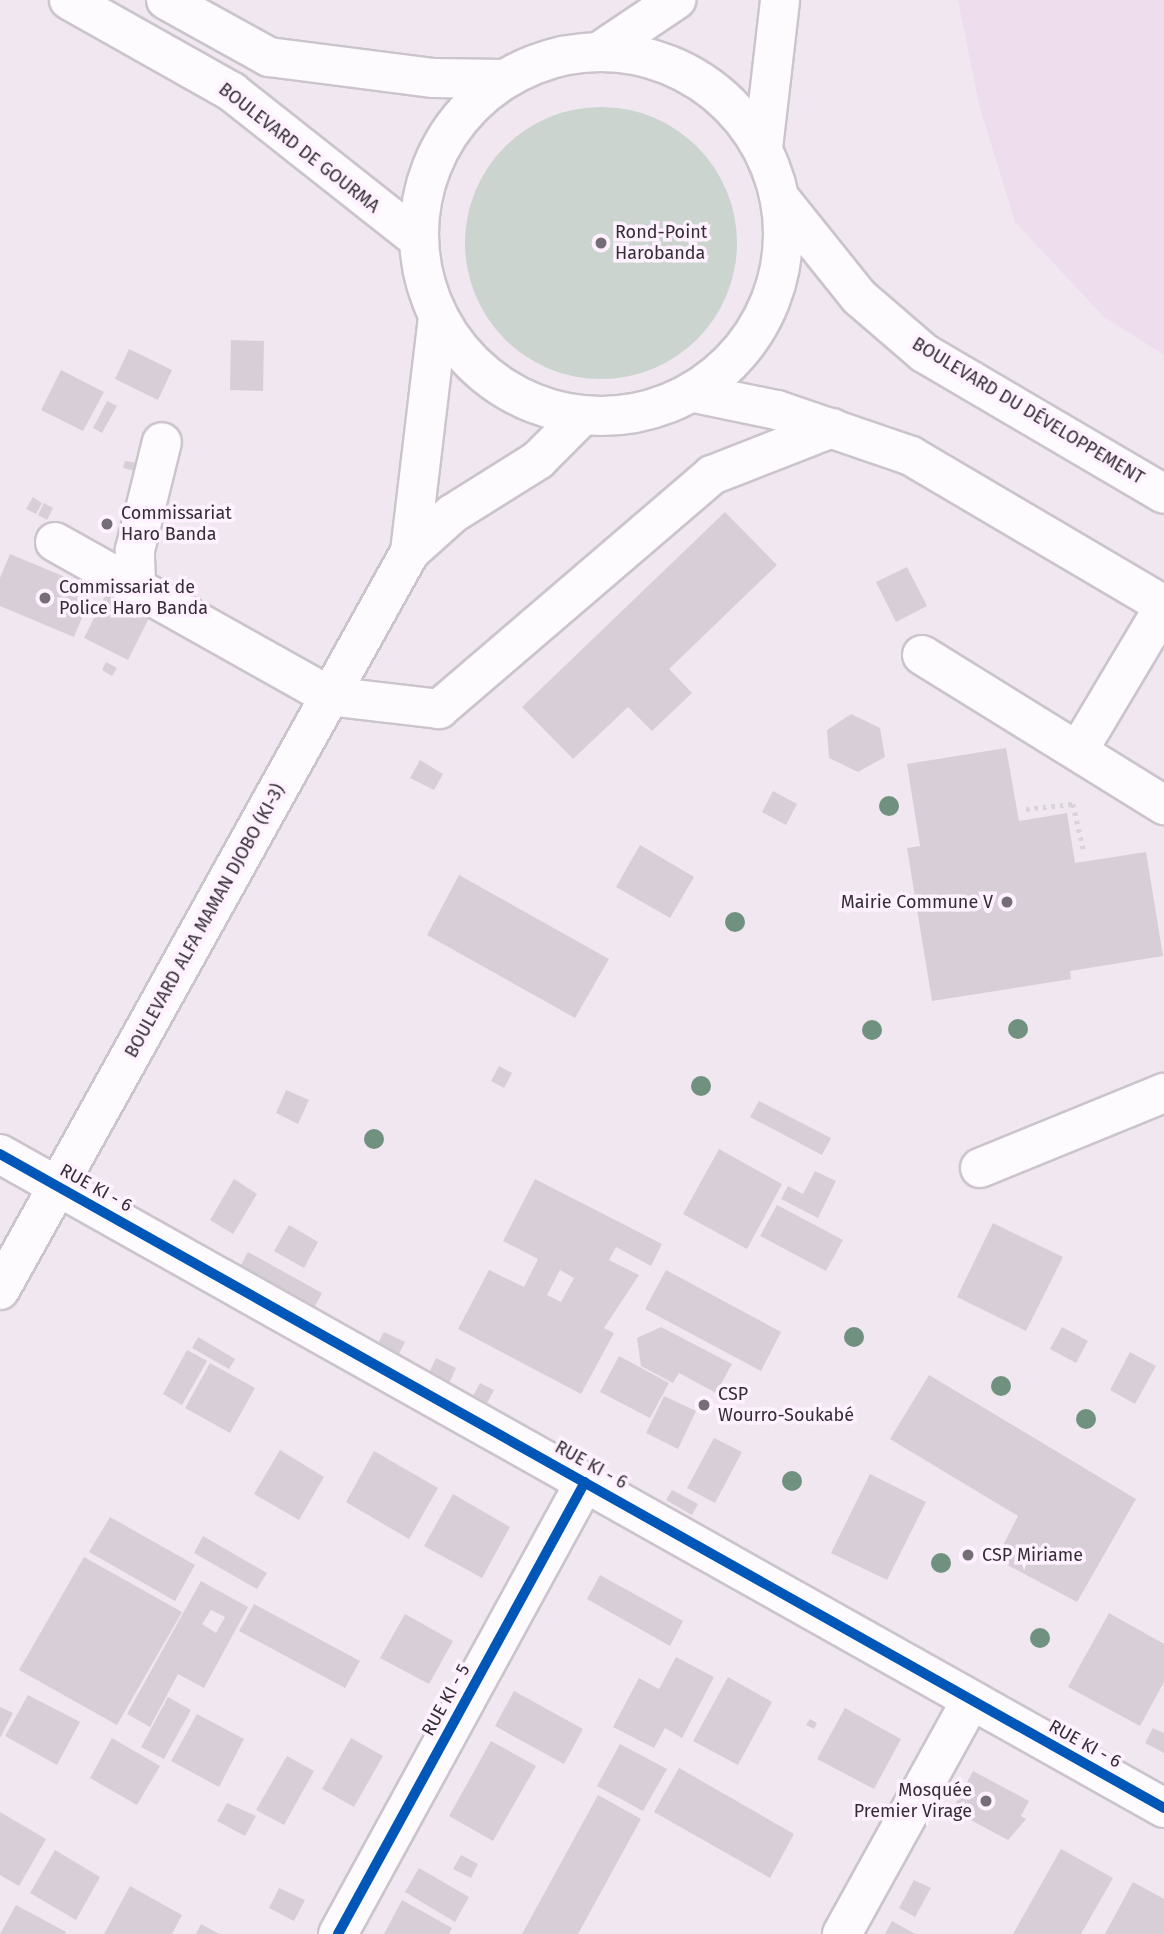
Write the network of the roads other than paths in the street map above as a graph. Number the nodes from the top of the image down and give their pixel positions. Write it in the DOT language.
graph roads {
  1 [pos="69,0"];
  2 [pos="166,0"];
  3 [pos="676,0"];
  4 [pos="780,0"];
  5 [pos="600,51"];
  6 [pos="503,79"];
  7 [pos="763,148"];
  8 [pos="782,201"];
  9 [pos="417,239"];
  10 [pos="438,317"];
  11 [pos="694,393"];
  12 [pos="582,416"];
  13 [pos="832,428"];
  14 [pos="162,442"];
  15 [pos="1164,494"];
  16 [pos="55,542"];
  17 [pos="410,552"];
  18 [pos="136,586"];
  19 [pos="1164,606"];
  20 [pos="922,654"];
  21 [pos="329,696"];
  22 [pos="1078,751"];
  23 [pos="1164,805"];
  24 [pos="1164,1093"];
  25 [pos="0,1154"];
  26 [pos="980,1168"];
  27 [pos="58,1186"];
  28 [pos="0,1290"];
  29 [pos="585,1482"];
  30 [pos="971,1700"];
  31 [pos="1164,1808"];
  32 [pos="338,1934"];
  33 [pos="842,1934"];
  1 -- 9 [label="main road, BOULEVARD DE GOURMA"];
  2 -- 6 [label="main road"];
  3 -- 5 [label="main road"];
  4 -- 7 [label="main road"];
  5 -- 6 [label="main road"];
  5 -- 7 [label="main road"];
  6 -- 9 [label="main road"];
  7 -- 8 [label="main road"];
  8 -- 11 [label="main road"];
  8 -- 15 [label="main road, BOULEVARD DU DÉVELOPPEMENT"];
  9 -- 10 [label="main road"];
  10 -- 12 [label="main road"];
  10 -- 17 [label="main road, BOULEVARD ALFA MAMAN DJOBO (KI-3)"];
  11 -- 12 [label="main road"];
  11 -- 13 [label="main road"];
  12 -- 17 [label="main road, BOULEVARD ALFA MAMAN DJOBO (KI-3)"];
  13 -- 19 [label="main road"];
  13 -- 21 [label="main road"];
  14 -- 18 [label="main road"];
  16 -- 18 [label="main road"];
  17 -- 21 [label="main road, BOULEVARD ALFA MAMAN DJOBO (KI-3)"];
  18 -- 21 [label="main road"];
  19 -- 22 [label="main road"];
  20 -- 22 [label="main road"];
  21 -- 27 [label="main road, BOULEVARD ALFA MAMAN DJOBO (KI-3)"];
  22 -- 23 [label="main road"];
  24 -- 26 [label="main road"];
  25 -- 27 [label="main road, RUE KI - 6"];
  27 -- 28 [label="main road, BOULEVARD ALFA MAMAN DJOBO (KI-3)"];
  27 -- 29 [label="main road, RUE KI - 6"];
  29 -- 30 [label="main road, RUE KI - 6"];
  29 -- 32 [label="main road, RUE KI - 5"];
  30 -- 31 [label="main road, RUE KI - 6"];
  30 -- 33 [label="main road"];
}
